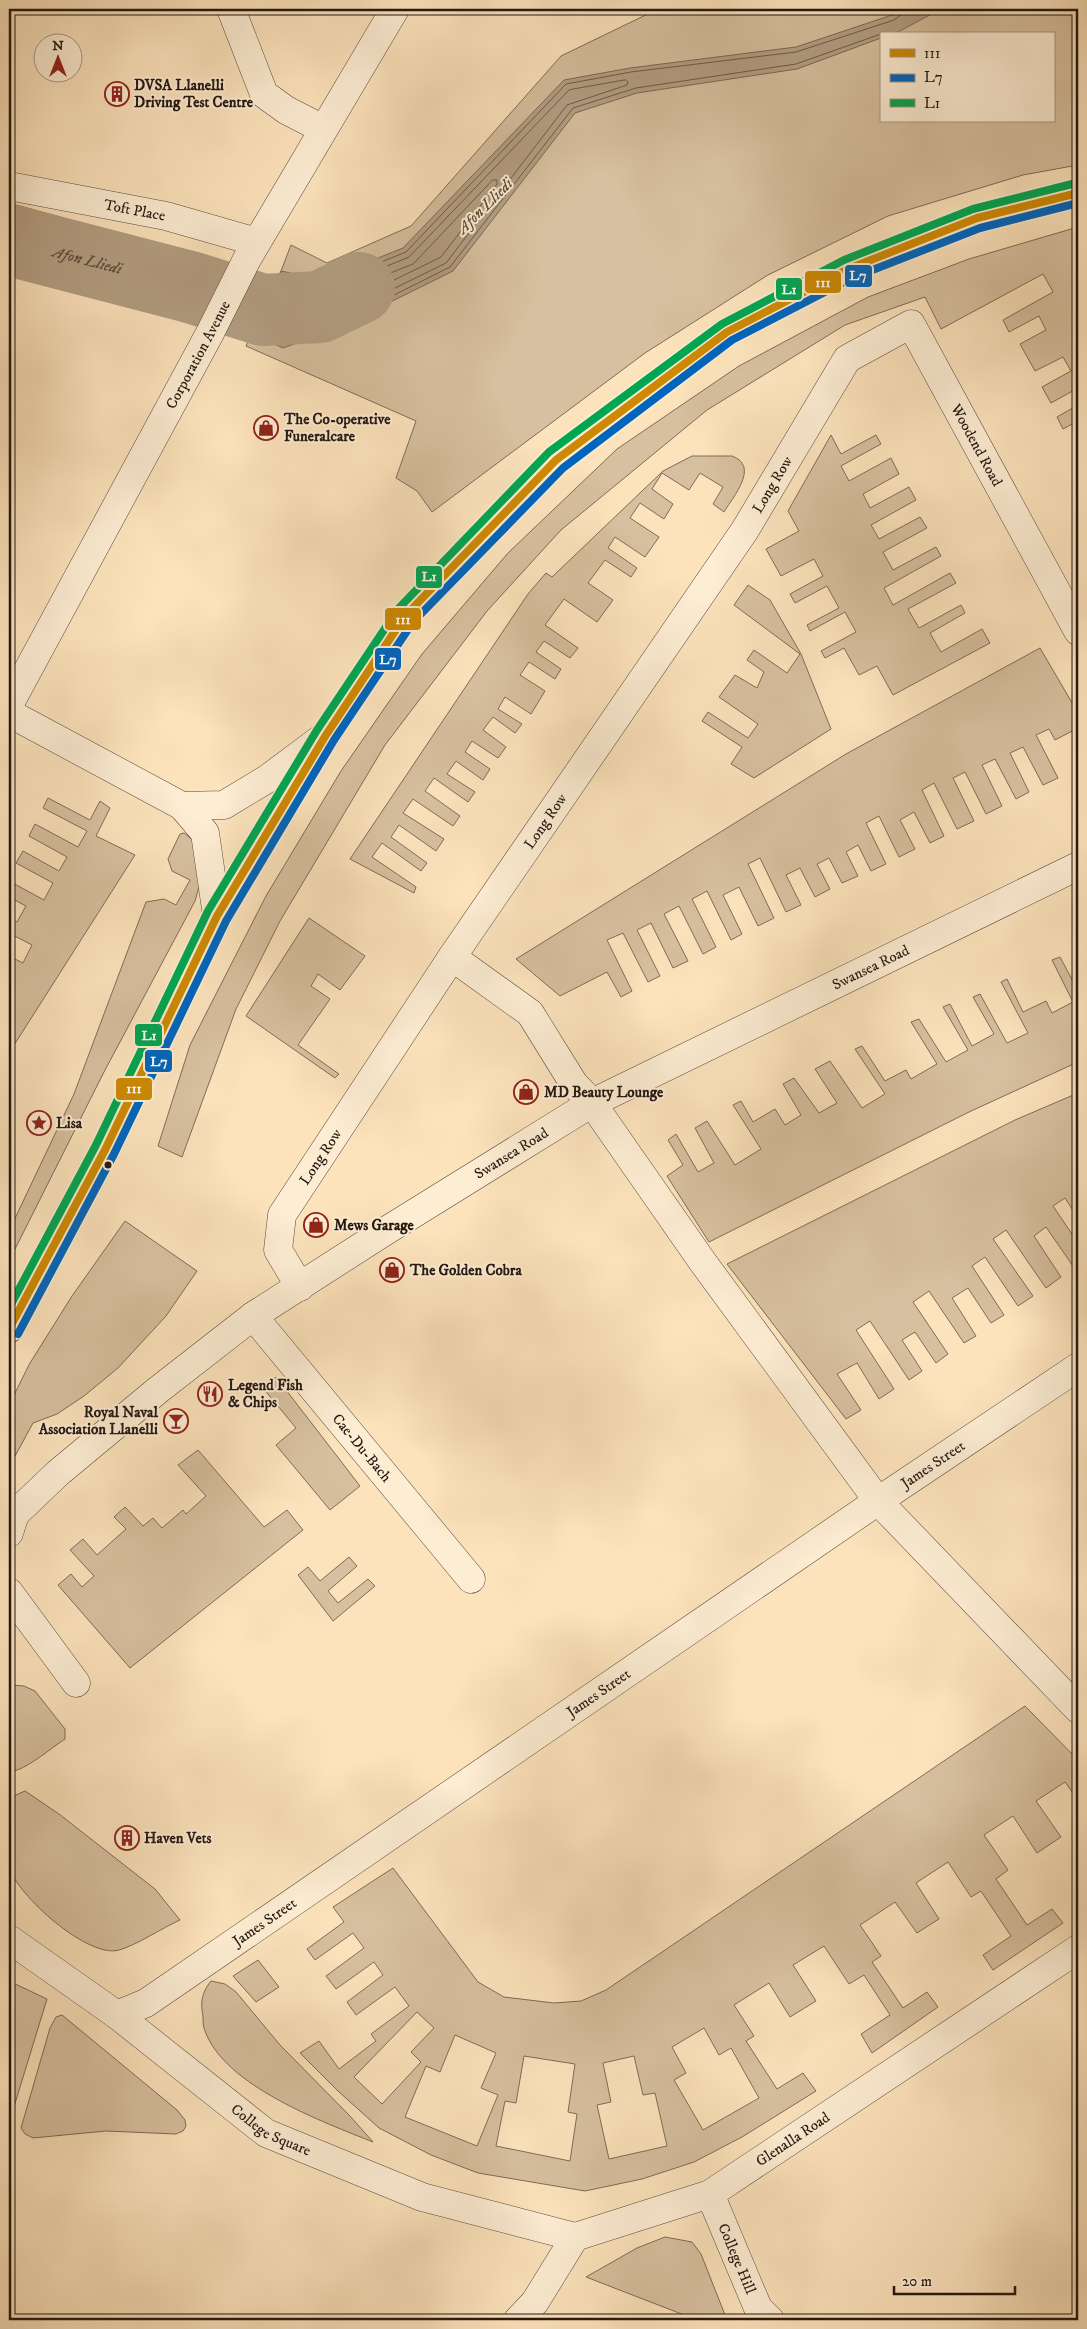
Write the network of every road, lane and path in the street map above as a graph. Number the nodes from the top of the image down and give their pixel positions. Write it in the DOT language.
graph roads {
  1 [pos="231,9"];
  2 [pos="395,9"];
  3 [pos="323,129"];
  4 [pos="9,186"];
  5 [pos="1078,193"];
  6 [pos="252,250"];
  7 [pos="847,359"];
  8 [pos="1078,631"];
  9 [pos="9,705"];
  10 [pos="9,714"];
  11 [pos="326,735"];
  12 [pos="182,806"];
  13 [pos="1078,866"];
  14 [pos="217,916"];
  15 [pos="452,957"];
  16 [pos="592,1103"];
  17 [pos="300,1287"];
  18 [pos="253,1316"];
  19 [pos="9,1329"];
  20 [pos="1078,1367"];
  21 [pos="878,1501"];
  22 [pos="9,1533"];
  23 [pos="471,1579"];
  24 [pos="9,1592"];
  25 [pos="76,1683"];
  26 [pos="1078,1709"];
  27 [pos="9,1939"];
  28 [pos="1078,1949"];
  29 [pos="116,2016"];
  30 [pos="710,2194"];
  31 [pos="575,2237"];
  32 [pos="518,2320"];
  33 [pos="770,2320"];
  1 -- 3 [label="street"];
  2 -- 3 [label="street, Corporation Avenue"];
  3 -- 6 [label="street, Corporation Avenue"];
  4 -- 6 [label="street, Toft Place"];
  5 -- 11 [label="main road"];
  6 -- 9 [label="street, Corporation Avenue"];
  7 -- 8 [label="street, Woodend Road"];
  7 -- 15 [label="street, Long Row"];
  10 -- 12 [label="street"];
  11 -- 12 [label="street"];
  11 -- 14 [label="main road"];
  12 -- 14 [label="street"];
  13 -- 16 [label="street, Swansea Road"];
  14 -- 19 [label="main road"];
  15 -- 16 [label="street"];
  15 -- 17 [label="street, Long Row"];
  16 -- 17 [label="street, Swansea Road"];
  16 -- 21 [label="street"];
  17 -- 18 [label="street, Swansea Road"];
  18 -- 22 [label="street, Swansea Road"];
  18 -- 23 [label="street, Cae-Du-Bach"];
  20 -- 21 [label="street, James Street"];
  21 -- 26 [label="street"];
  21 -- 29 [label="street, James Street"];
  24 -- 25 [label="street"];
  27 -- 29 [label="street, College Square"];
  28 -- 30 [label="street, Glenalla Road"];
  29 -- 31 [label="street, College Square"];
  30 -- 31 [label="street, Glenalla Road"];
  30 -- 33 [label="street, College Hill"];
  31 -- 32 [label="street"];
}
